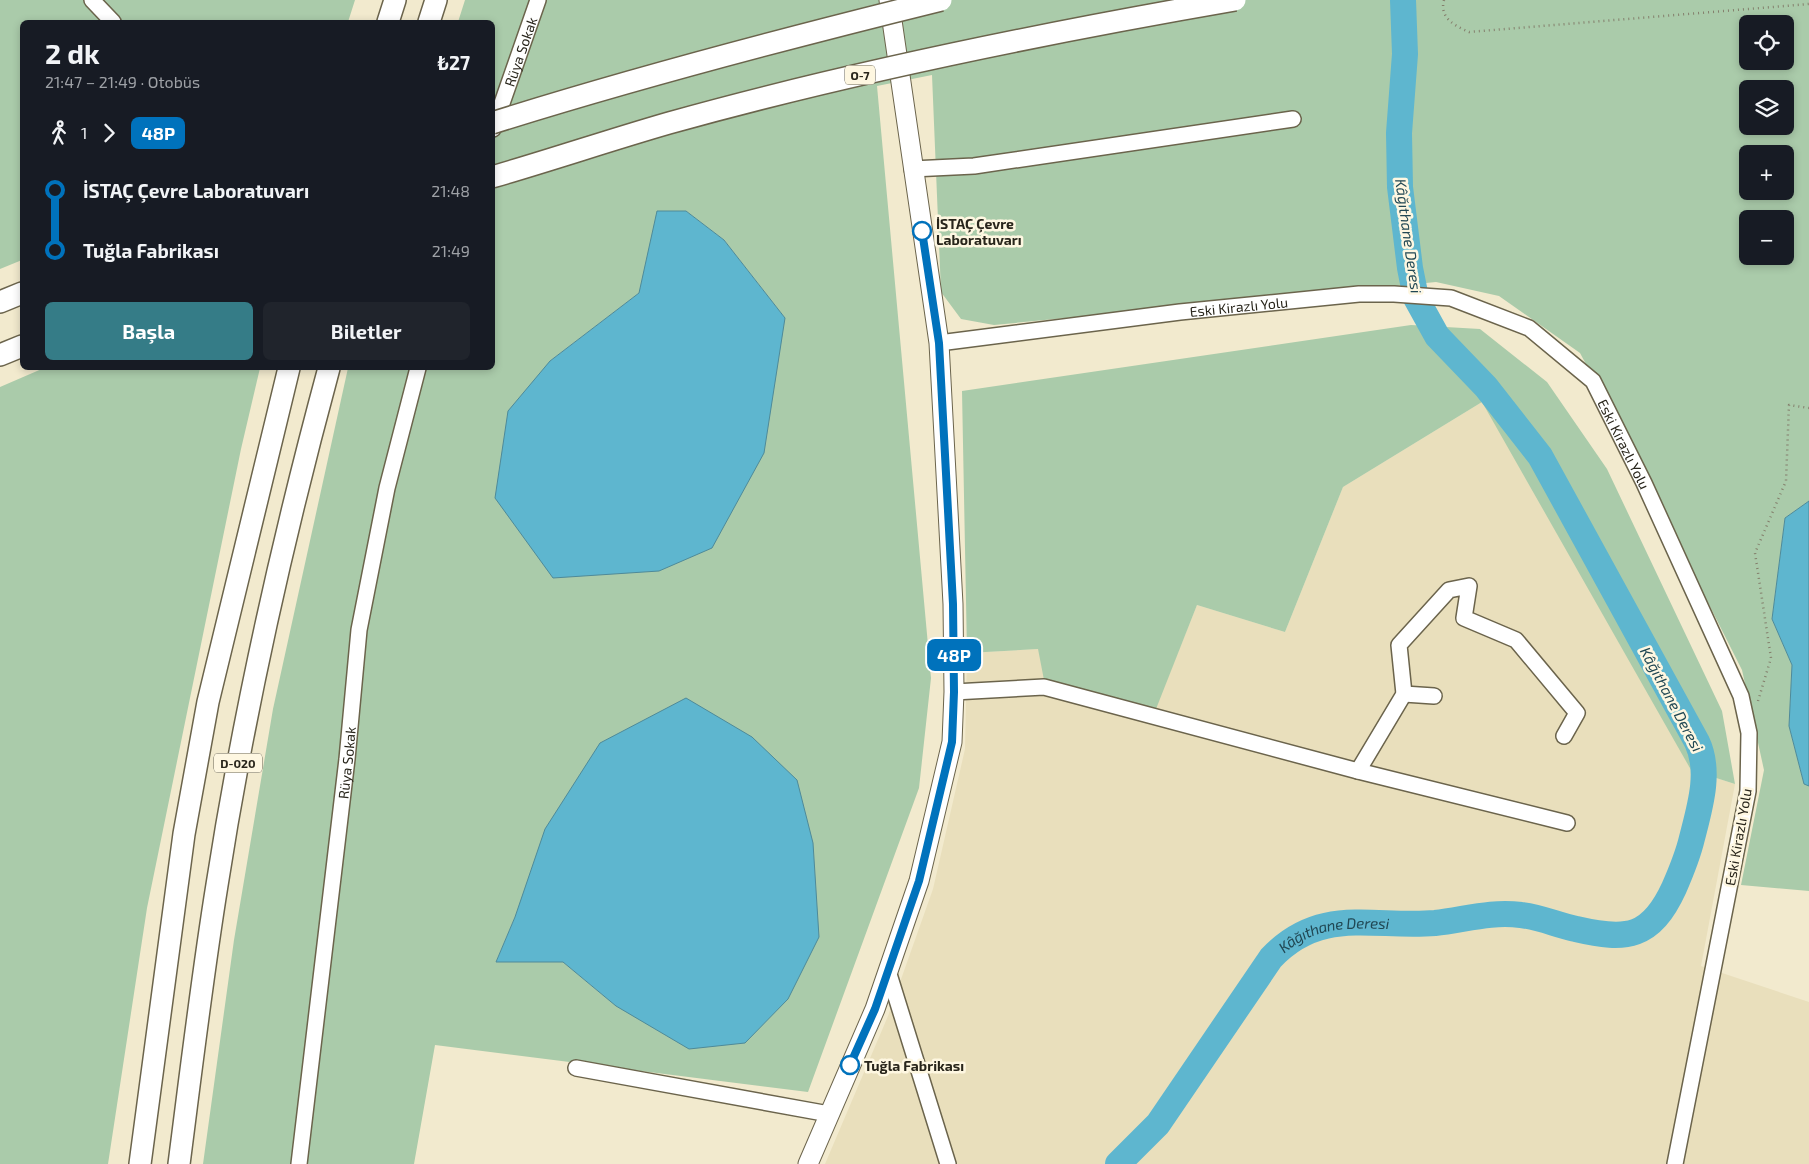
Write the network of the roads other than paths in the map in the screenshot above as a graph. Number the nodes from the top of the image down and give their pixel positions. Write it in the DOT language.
graph roads {
  1 [pos="92,0"];
  2 [pos="395,0"];
  3 [pos="436,0"];
  4 [pos="538,0"];
  5 [pos="889,0"];
  6 [pos="942,0"];
  7 [pos="1235,0"];
  8 [pos="110,20"];
  9 [pos="389,20"];
  10 [pos="430,20"];
  11 [pos="1293,119"];
  12 [pos="495,122"];
  13 [pos="495,122"];
  14 [pos="912,169"];
  15 [pos="495,176"];
  16 [pos="20,294"];
  17 [pos="0,302"];
  18 [pos="939,343"];
  19 [pos="20,347"];
  20 [pos="0,355"];
  21 [pos="289,370"];
  22 [pos="329,370"];
  23 [pos="417,370"];
  24 [pos="954,692"];
  25 [pos="1404,694"];
  26 [pos="1434,696"];
  27 [pos="1564,736"];
  28 [pos="1358,771"];
  29 [pos="1567,823"];
  30 [pos="888,971"];
  31 [pos="576,1068"];
  32 [pos="829,1114"];
  33 [pos="140,1164"];
  34 [pos="179,1164"];
  35 [pos="299,1164"];
  36 [pos="808,1164"];
  37 [pos="948,1164"];
  38 [pos="1675,1164"];
  1 -- 8 [label="street"];
  2 -- 9 [label="highway"];
  3 -- 10 [label="highway"];
  4 -- 12 [label="street, Rüya Sokak"];
  5 -- 14 [label="main road"];
  6 -- 13 [label="highway, bridge"];
  7 -- 15 [label="highway, O-7, bridge"];
  11 -- 14 [label="street"];
  14 -- 18 [label="main road"];
  16 -- 17 [label="highway"];
  18 -- 24 [label="main road"];
  18 -- 38 [label="street, Eski Kirazlı Yolu"];
  19 -- 20 [label="highway"];
  21 -- 33 [label="highway, D-020"];
  22 -- 34 [label="highway, D-020"];
  23 -- 35 [label="street, Rüya Sokak"];
  24 -- 28 [label="street"];
  24 -- 30 [label="main road"];
  25 -- 26 [label="street"];
  25 -- 27 [label="street"];
  25 -- 28 [label="street"];
  28 -- 29 [label="street"];
  30 -- 32 [label="main road"];
  30 -- 37 [label="street"];
  31 -- 32 [label="street"];
  32 -- 36 [label="main road"];
}
